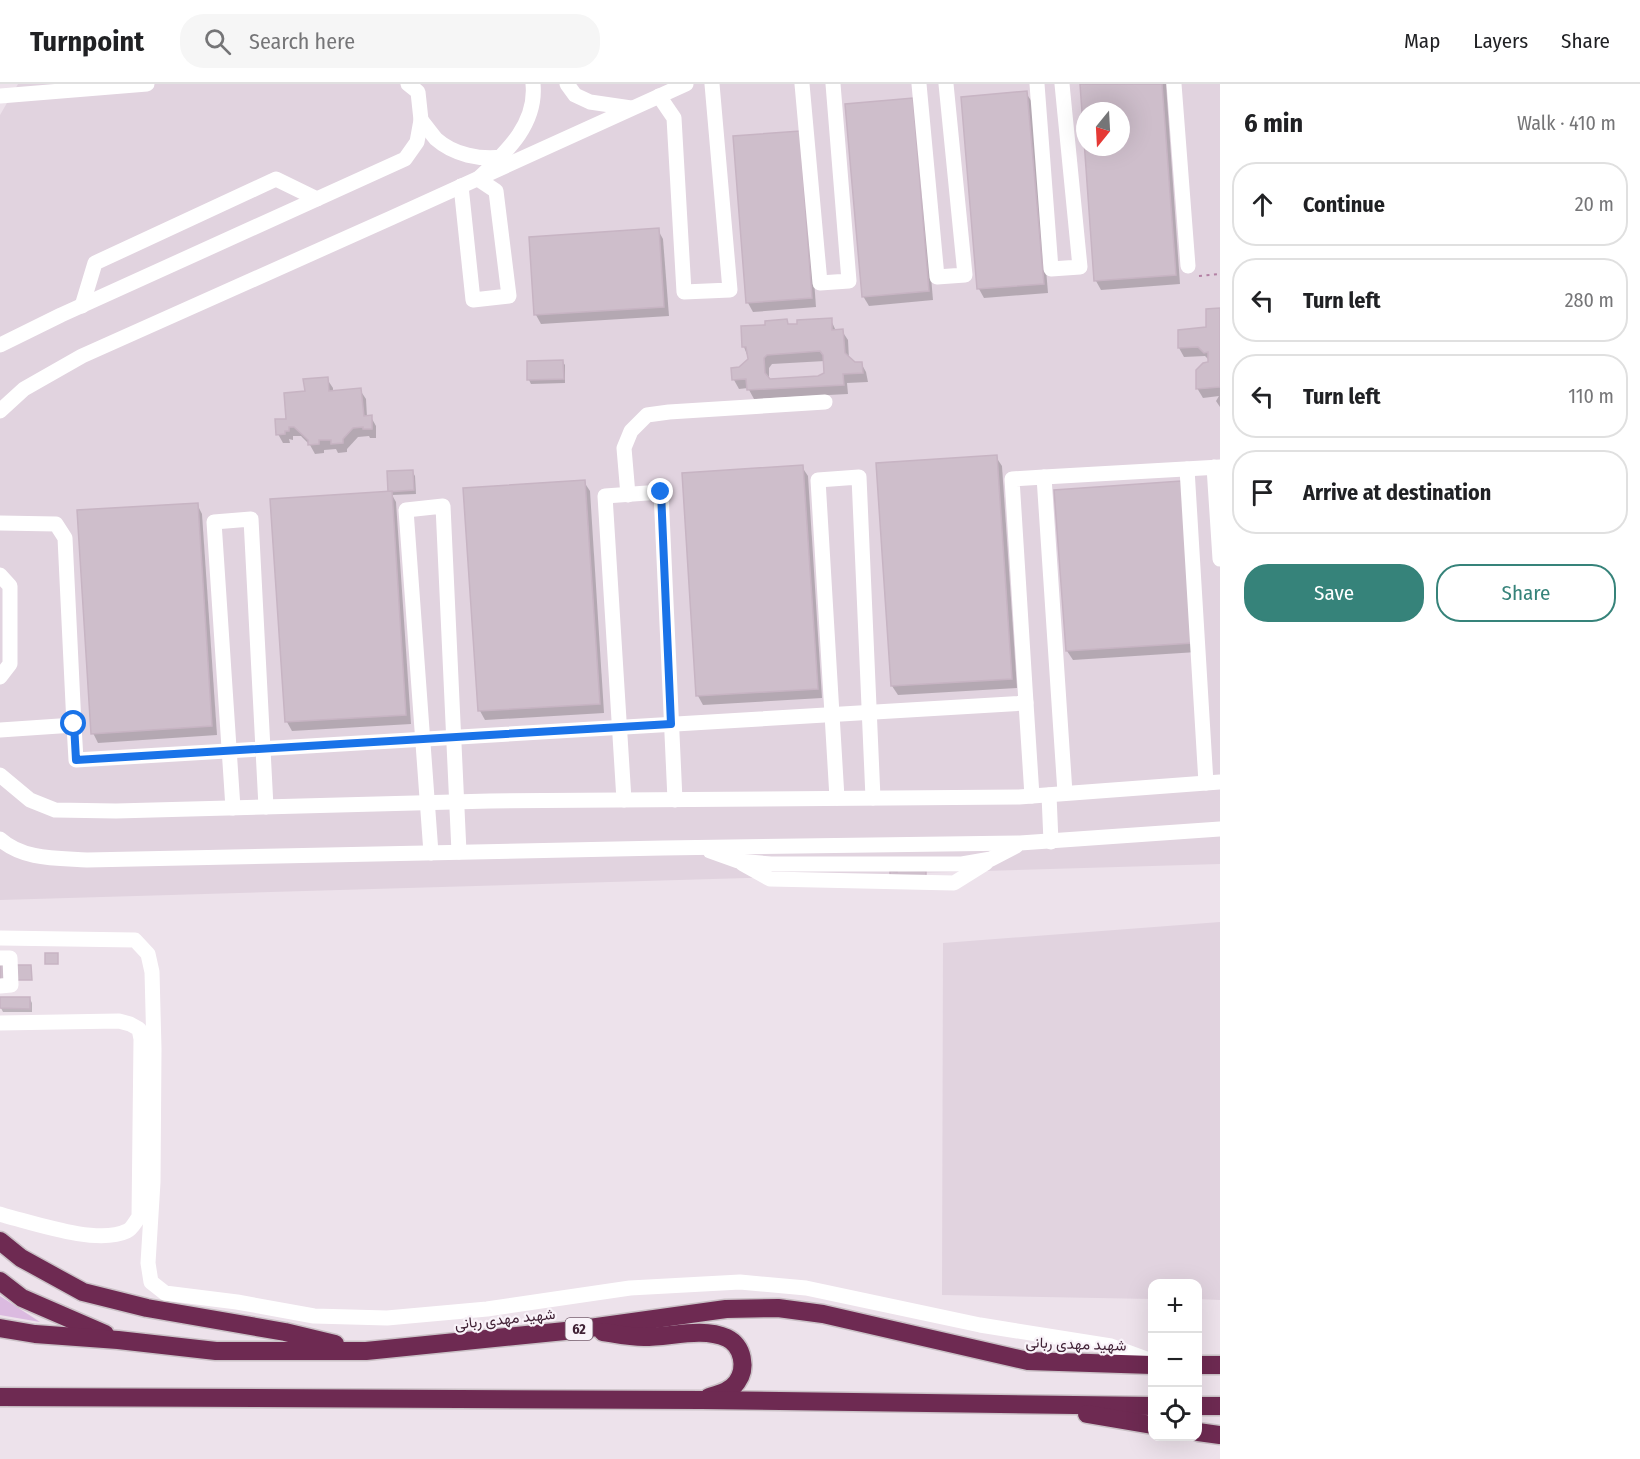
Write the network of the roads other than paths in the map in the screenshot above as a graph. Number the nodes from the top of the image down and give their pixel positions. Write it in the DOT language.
graph roads {
  1 [pos="147,84"];
  2 [pos="534,84"];
  3 [pos="567,84"];
  4 [pos="686,84"];
  5 [pos="711,84"];
  6 [pos="802,84"];
  7 [pos="833,84"];
  8 [pos="919,84"];
  9 [pos="946,84"];
  10 [pos="1037,84"];
  11 [pos="1062,84"];
  12 [pos="1174,84"];
  13 [pos="414,87"];
  14 [pos="0,96"];
  15 [pos="659,96"];
  16 [pos="633,108"];
  17 [pos="420,120"];
  18 [pos="538,152"];
  19 [pos="500,158"];
  20 [pos="478,179"];
  21 [pos="461,186"];
  22 [pos="317,200"];
  23 [pos="1188,266"];
  24 [pos="82,306"];
  25 [pos="0,345"];
  26 [pos="825,402"];
  27 [pos="0,411"];
  28 [pos="1217,467"];
  29 [pos="1187,469"];
  30 [pos="1044,477"];
  31 [pos="628,495"];
  32 [pos="0,523"];
  33 [pos="1220,559"];
  34 [pos="0,575"];
  35 [pos="0,677"];
  36 [pos="1026,703"];
  37 [pos="869,712"];
  38 [pos="832,714"];
  39 [pos="74,724"];
  40 [pos="671,724"];
  41 [pos="619,727"];
  42 [pos="0,730"];
  43 [pos="454,737"];
  44 [pos="423,739"];
  45 [pos="263,748"];
  46 [pos="229,750"];
  47 [pos="0,775"];
  48 [pos="1213,782"];
  49 [pos="1065,794"];
  50 [pos="1049,795"];
  51 [pos="1032,796"];
  52 [pos="837,798"];
  53 [pos="873,798"];
  54 [pos="624,800"];
  55 [pos="675,800"];
  56 [pos="457,802"];
  57 [pos="428,803"];
  58 [pos="266,807"];
  59 [pos="233,808"];
  60 [pos="1220,829"];
  61 [pos="0,839"];
  62 [pos="1051,842"];
  63 [pos="1020,843"];
  64 [pos="698,848"];
  65 [pos="459,852"];
  66 [pos="431,853"];
  67 [pos="0,938"];
  68 [pos="0,958"];
  69 [pos="0,986"];
  70 [pos="0,1023"];
  71 [pos="0,1214"];
  72 [pos="0,1241"];
  73 [pos="0,1281"];
  74 [pos="0,1328"];
  75 [pos="574,1330"];
  76 [pos="118,1340"];
  77 [pos="366,1351"];
  78 [pos="1148,1361"];
  79 [pos="1148,1363"];
  80 [pos="1202,1365"];
  81 [pos="1220,1365"];
  82 [pos="0,1397"];
  83 [pos="702,1400"];
  84 [pos="1041,1405"];
  85 [pos="1148,1406"];
  86 [pos="1202,1406"];
  87 [pos="1220,1406"];
  88 [pos="1148,1424"];
  89 [pos="1202,1433"];
  90 [pos="1220,1435"];
  1 -- 14 [label="lane"];
  2 -- 19 [label="lane"];
  3 -- 16 [label="lane"];
  4 -- 15 [label="lane"];
  5 -- 15 [label="lane"];
  6 -- 7 [label="lane"];
  8 -- 9 [label="lane"];
  10 -- 11 [label="lane"];
  12 -- 23 [label="lane"];
  13 -- 17 [label="lane"];
  15 -- 16 [label="lane"];
  16 -- 18 [label="lane"];
  17 -- 19 [label="lane"];
  17 -- 22 [label="lane"];
  18 -- 19 [label="lane"];
  18 -- 20 [label="lane"];
  19 -- 20 [label="lane"];
  20 -- 21 [label="lane"];
  20 -- 21 [label="lane"];
  21 -- 27 [label="lane"];
  22 -- 24 [label="lane"];
  22 -- 24 [label="lane"];
  24 -- 25 [label="lane"];
  26 -- 31 [label="lane"];
  28 -- 29 [label="lane"];
  28 -- 33 [label="lane"];
  29 -- 30 [label="lane"];
  29 -- 48 [label="lane"];
  30 -- 36 [label="lane"];
  30 -- 49 [label="lane"];
  31 -- 40 [label="lane"];
  31 -- 41 [label="lane"];
  32 -- 39 [label="lane"];
  34 -- 35 [label="lane"];
  36 -- 37 [label="lane"];
  36 -- 51 [label="lane"];
  37 -- 38 [label="lane"];
  37 -- 38 [label="lane"];
  37 -- 53 [label="lane"];
  38 -- 40 [label="lane"];
  38 -- 52 [label="lane"];
  39 -- 42 [label="lane"];
  39 -- 46 [label="lane"];
  40 -- 41 [label="lane"];
  40 -- 55 [label="lane"];
  41 -- 43 [label="lane"];
  41 -- 54 [label="lane"];
  43 -- 44 [label="lane"];
  43 -- 44 [label="lane"];
  43 -- 56 [label="lane"];
  44 -- 45 [label="lane"];
  44 -- 57 [label="lane"];
  45 -- 46 [label="lane"];
  45 -- 46 [label="lane"];
  45 -- 58 [label="lane"];
  46 -- 59 [label="lane"];
  47 -- 59 [label="lane"];
  48 -- 49 [label="lane"];
  49 -- 50 [label="lane"];
  50 -- 51 [label="lane"];
  50 -- 62 [label="lane"];
  51 -- 53 [label="lane"];
  52 -- 53 [label="lane"];
  52 -- 55 [label="lane"];
  54 -- 55 [label="lane"];
  54 -- 56 [label="lane"];
  56 -- 57 [label="lane"];
  56 -- 65 [label="lane"];
  57 -- 58 [label="lane"];
  57 -- 66 [label="lane"];
  58 -- 59 [label="lane"];
  60 -- 62 [label="lane"];
  61 -- 66 [label="lane"];
  62 -- 63 [label="lane"];
  63 -- 64 [label="lane"];
  63 -- 64 [label="lane"];
  64 -- 65 [label="lane"];
  65 -- 66 [label="lane"];
  67 -- 78 [label="lane"];
  68 -- 69 [label="lane"];
  70 -- 71 [label="lane"];
  72 -- 77 [label="highway"];
  73 -- 76 [label="highway"];
  74 -- 76 [label="highway, شهید مهدی ربانی / 62"];
  75 -- 77 [label="highway, شهید مهدی ربانی / 62"];
  75 -- 79 [label="highway, شهید مهدی ربانی / 62"];
  75 -- 83 [label="highway"];
  76 -- 77 [label="highway, شهید مهدی ربانی / 62"];
  80 -- 81 [label="highway"];
  82 -- 83 [label="highway"];
  83 -- 84 [label="highway"];
  84 -- 85 [label="highway"];
  84 -- 88 [label="highway"];
  86 -- 87 [label="highway"];
  89 -- 90 [label="highway"];
}
